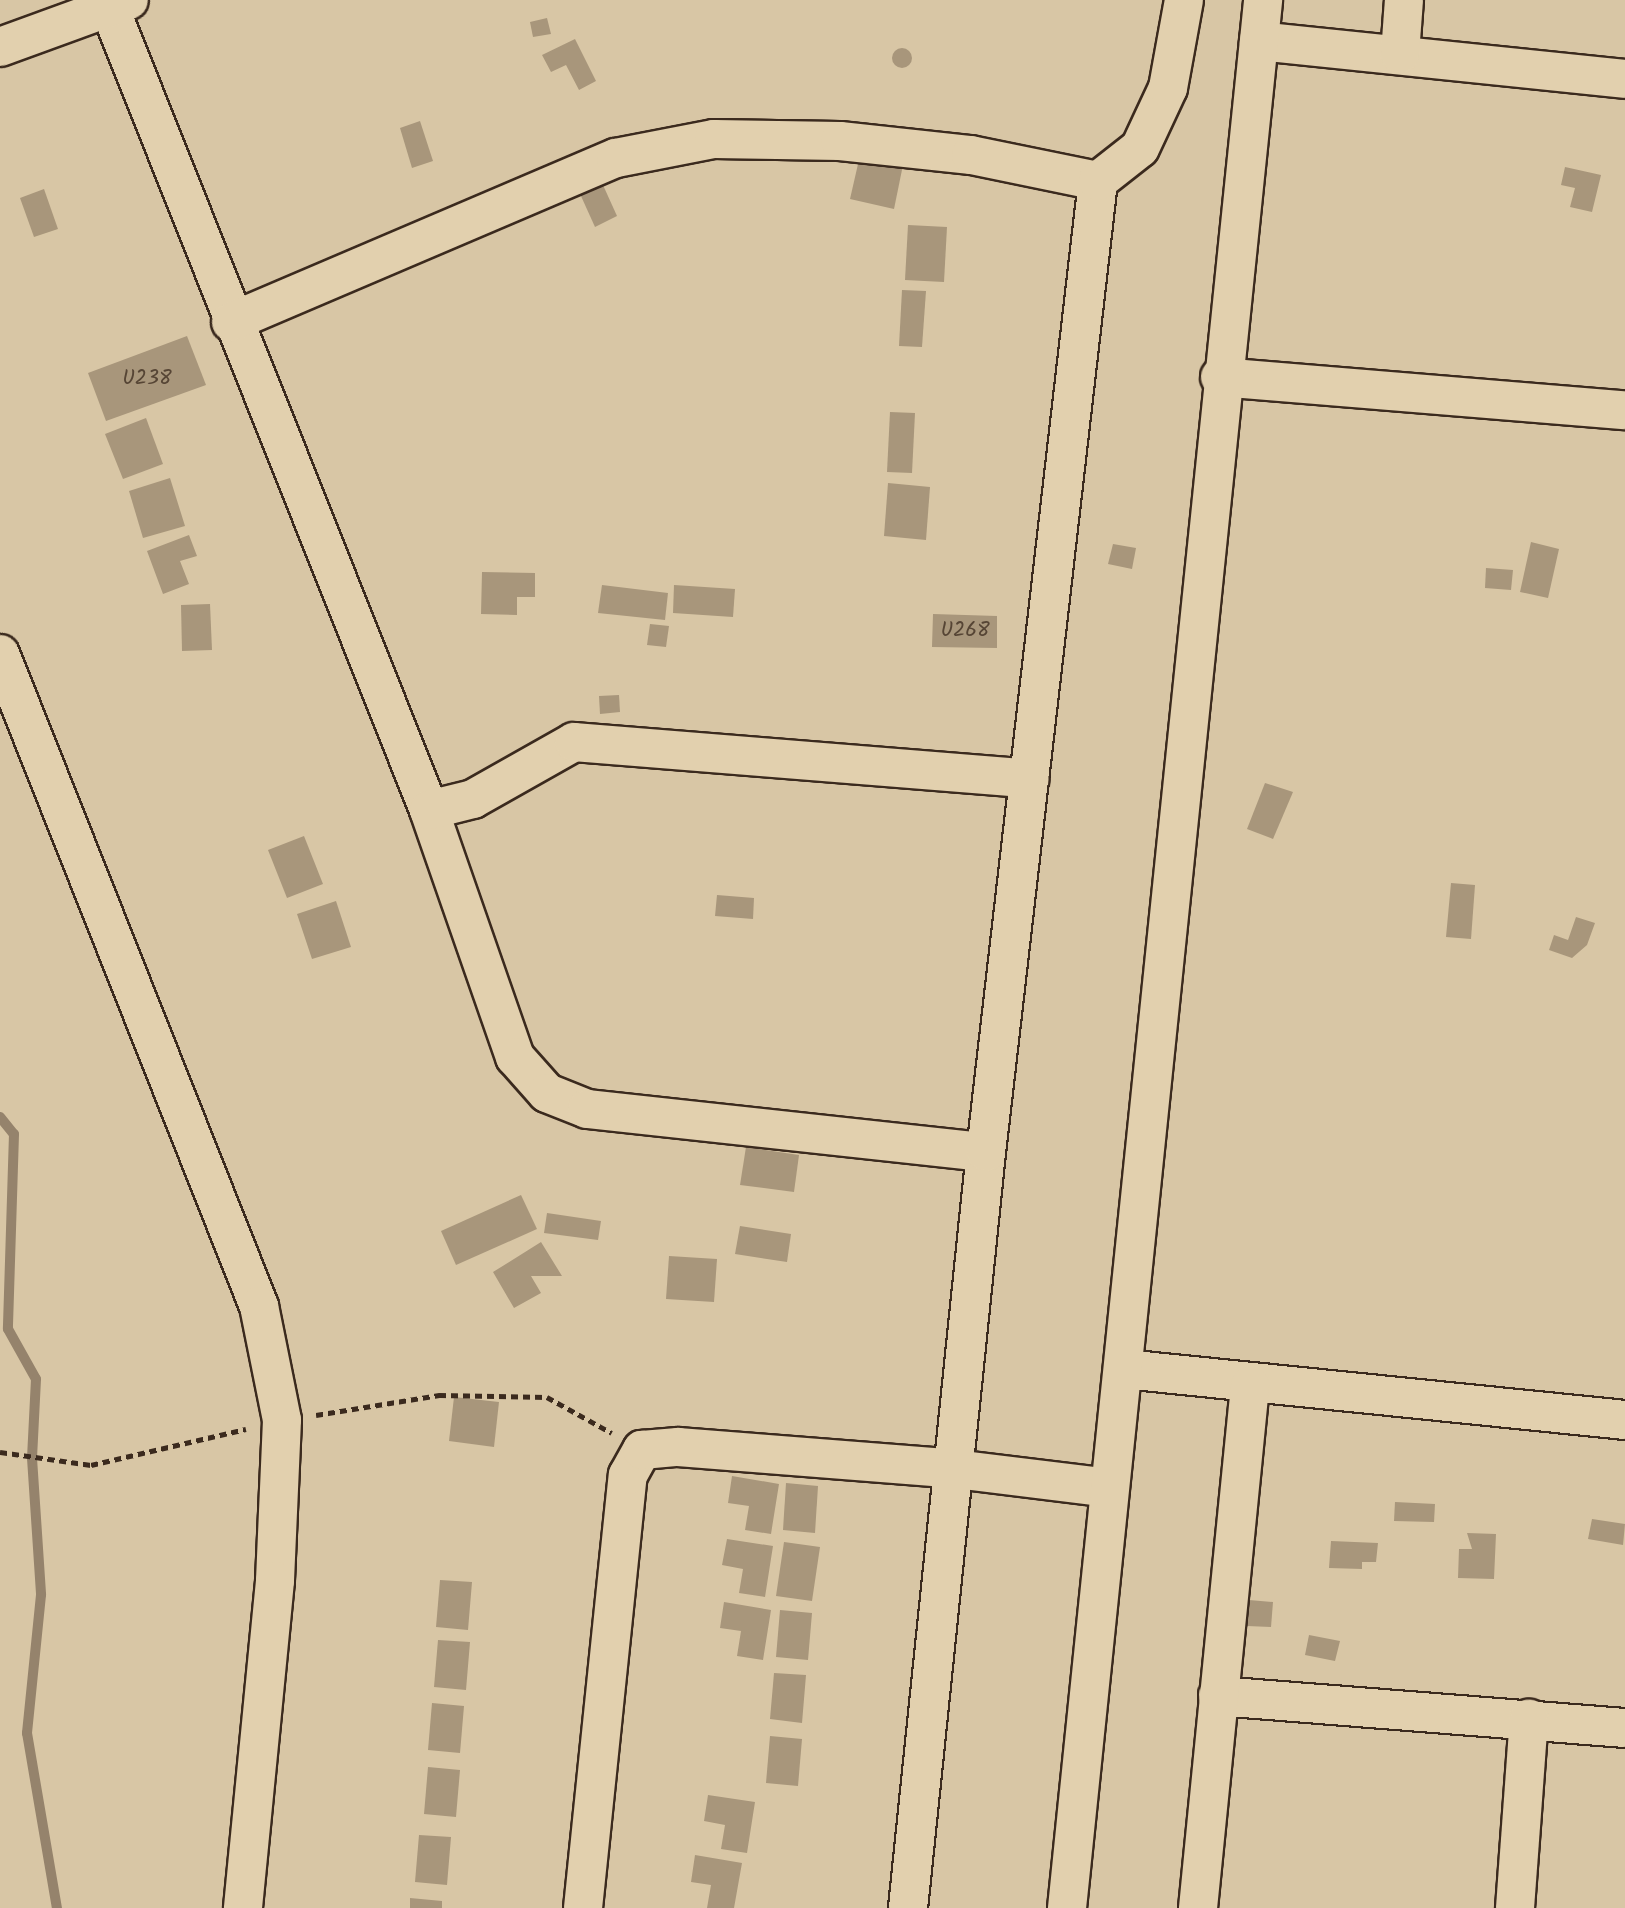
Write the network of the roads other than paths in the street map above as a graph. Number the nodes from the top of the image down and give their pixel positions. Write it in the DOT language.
graph roads {
  1 [pos="1185,0"];
  2 [pos="1263,0"];
  3 [pos="1404,0"];
  4 [pos="120,4"];
  5 [pos="1259,41"];
  6 [pos="0,47"];
  7 [pos="1400,54"];
  8 [pos="1625,79"];
  9 [pos="1098,181"];
  10 [pos="231,322"];
  11 [pos="1220,377"];
  12 [pos="1625,410"];
  13 [pos="0,654"];
  14 [pos="1029,779"];
  15 [pos="429,810"];
  16 [pos="986,1152"];
  17 [pos="1124,1369"];
  18 [pos="1250,1386"];
  19 [pos="1625,1420"];
  20 [pos="955,1469"];
  21 [pos="1109,1488"];
  22 [pos="1218,1696"];
  23 [pos="1529,1719"];
  24 [pos="1625,1728"];
  25 [pos="243,1908"];
  26 [pos="583,1908"];
  27 [pos="908,1908"];
  28 [pos="1067,1908"];
  29 [pos="1198,1908"];
  30 [pos="1515,1908"];
  1 -- 9 [label="street"];
  2 -- 5 [label="street"];
  3 -- 7 [label="street"];
  4 -- 6 [label="street"];
  4 -- 10 [label="street"];
  5 -- 7 [label="street"];
  5 -- 11 [label="street"];
  7 -- 8 [label="street"];
  9 -- 10 [label="street"];
  9 -- 14 [label="street"];
  10 -- 15 [label="street"];
  11 -- 12 [label="street"];
  11 -- 17 [label="street"];
  13 -- 25 [label="street"];
  14 -- 15 [label="street"];
  14 -- 16 [label="street"];
  15 -- 16 [label="street"];
  16 -- 20 [label="street"];
  17 -- 18 [label="street"];
  17 -- 21 [label="street"];
  18 -- 19 [label="street"];
  18 -- 22 [label="street"];
  20 -- 21 [label="street"];
  20 -- 26 [label="street"];
  20 -- 27 [label="street"];
  21 -- 28 [label="street"];
  22 -- 23 [label="street"];
  22 -- 29 [label="street"];
  23 -- 24 [label="street"];
  23 -- 30 [label="street"];
}
